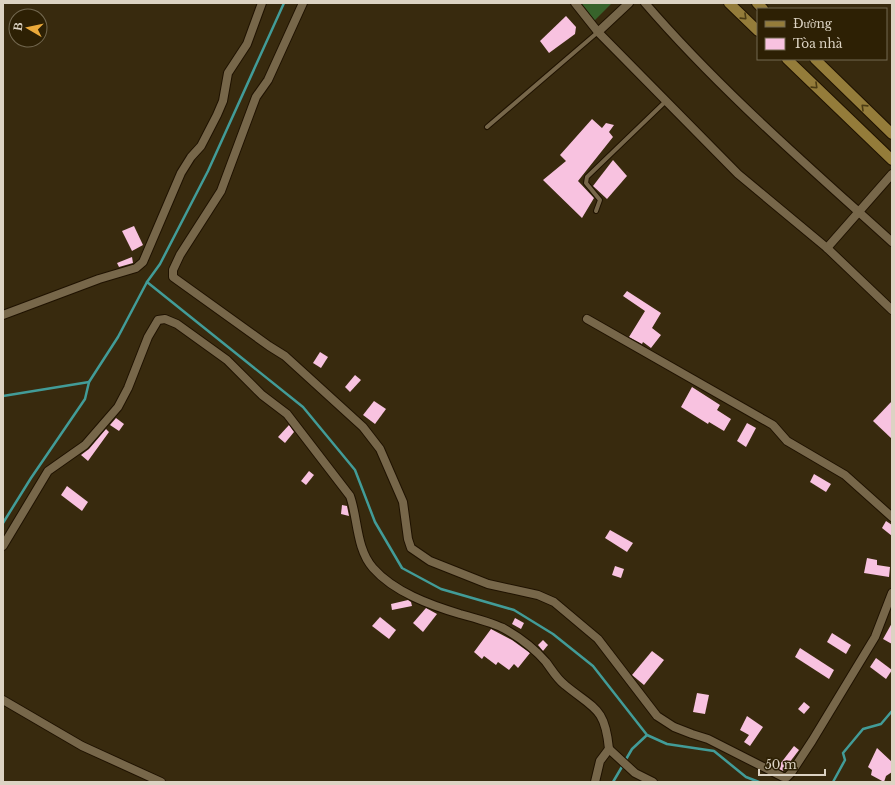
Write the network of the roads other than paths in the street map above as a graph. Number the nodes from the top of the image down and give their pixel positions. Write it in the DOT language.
graph roads {
  1 [pos="262,3"];
  2 [pos="303,3"];
  3 [pos="575,3"];
  4 [pos="629,3"];
  5 [pos="645,3"];
  6 [pos="729,3"];
  7 [pos="757,30"];
  8 [pos="598,32"];
  9 [pos="788,60"];
  10 [pos="816,60"];
  11 [pos="666,100"];
  12 [pos="487,127"];
  13 [pos="892,134"];
  14 [pos="892,160"];
  15 [pos="892,174"];
  16 [pos="596,211"];
  17 [pos="860,212"];
  18 [pos="892,242"];
  19 [pos="827,248"];
  20 [pos="892,310"];
  21 [pos="3,315"];
  22 [pos="587,319"];
  23 [pos="892,516"];
  24 [pos="3,546"];
  25 [pos="892,592"];
  26 [pos="3,700"];
  27 [pos="608,749"];
  28 [pos="161,782"];
  29 [pos="595,782"];
  30 [pos="653,782"];
  1 -- 21 [label="street"];
  2 -- 25 [label="street"];
  3 -- 8 [label="street"];
  4 -- 8 [label="street"];
  5 -- 17 [label="street"];
  6 -- 7 [label="main road, one-way"];
  8 -- 11 [label="street"];
  8 -- 12 [label="lane"];
  9 -- 14 [label="main road, one-way"];
  13 -- 10 [label="main road, one-way"];
  11 -- 16 [label="lane"];
  11 -- 19 [label="street"];
  15 -- 17 [label="street"];
  17 -- 18 [label="street"];
  17 -- 19 [label="street"];
  19 -- 20 [label="street"];
  22 -- 23 [label="street"];
  24 -- 27 [label="street"];
  26 -- 28 [label="street"];
  27 -- 29 [label="street"];
  27 -- 30 [label="street"];
}
